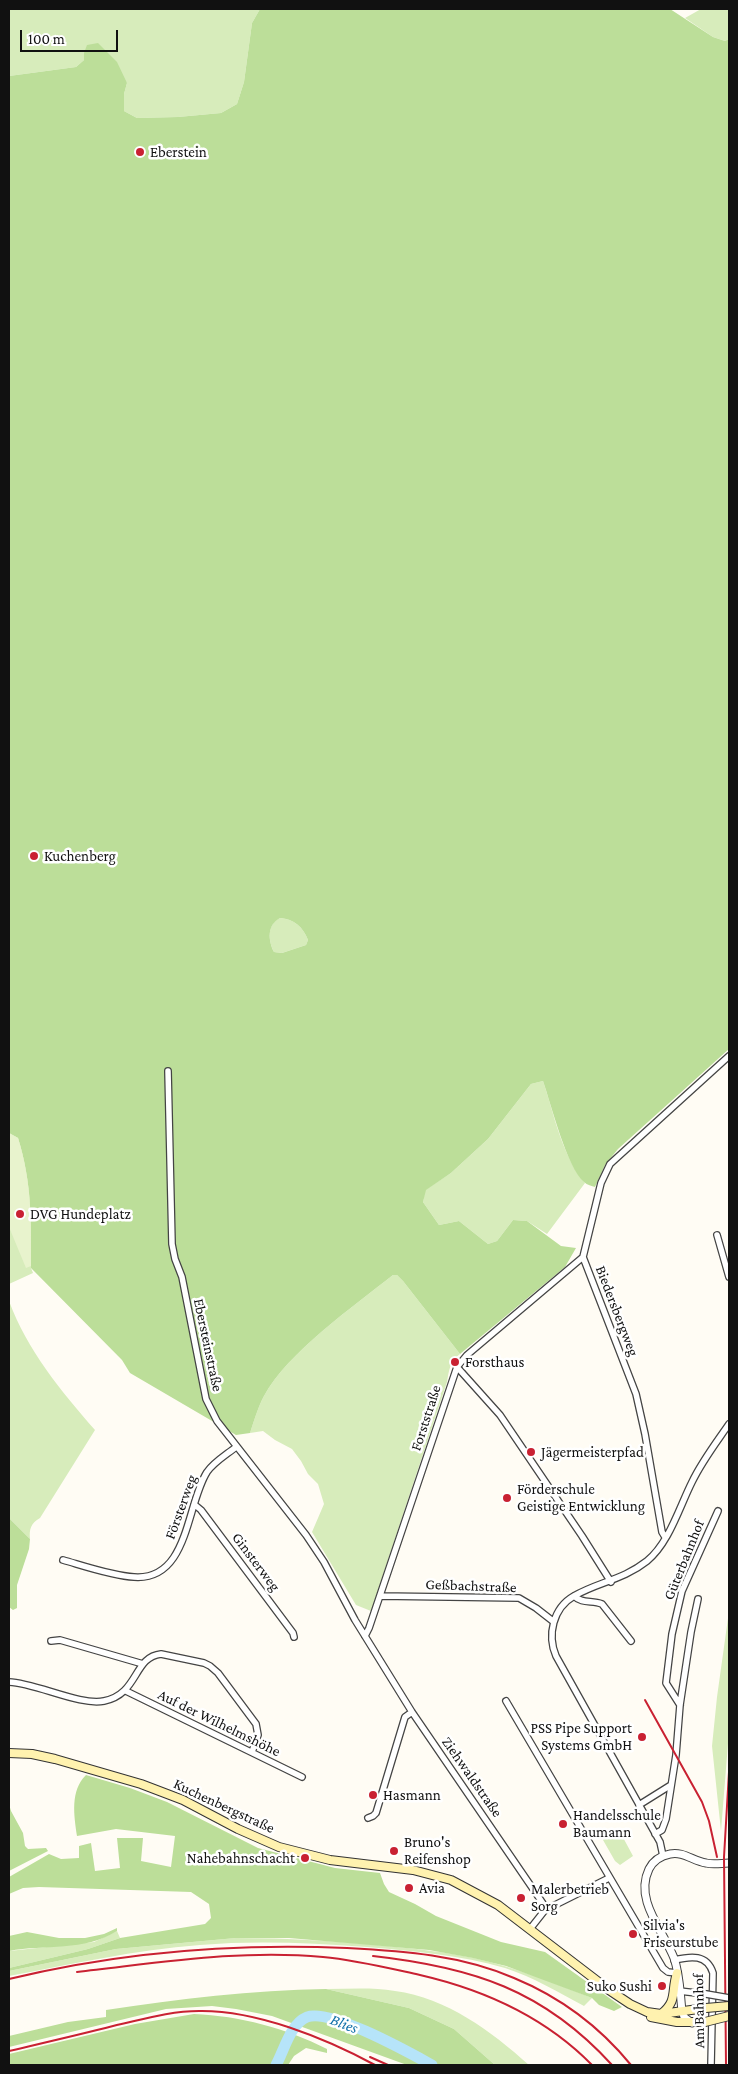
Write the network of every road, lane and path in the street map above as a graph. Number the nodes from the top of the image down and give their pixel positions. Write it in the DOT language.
graph roads {
  1 [pos="729,1056"];
  2 [pos="168,1072"];
  3 [pos="717,1235"];
  4 [pos="583,1257"];
  5 [pos="729,1277"];
  6 [pos="457,1368"];
  7 [pos="729,1424"];
  8 [pos="236,1447"];
  9 [pos="195,1505"];
  10 [pos="718,1511"];
  11 [pos="665,1537"];
  12 [pos="63,1560"];
  13 [pos="611,1582"];
  14 [pos="380,1596"];
  15 [pos="574,1596"];
  16 [pos="698,1599"];
  17 [pos="554,1622"];
  18 [pos="365,1636"];
  19 [pos="294,1637"];
  20 [pos="51,1641"];
  21 [pos="631,1642"];
  22 [pos="143,1664"];
  23 [pos="9,1682"];
  24 [pos="126,1691"];
  25 [pos="506,1701"];
  26 [pos="680,1705"];
  27 [pos="412,1712"];
  28 [pos="252,1752"];
  29 [pos="9,1753"];
  30 [pos="302,1777"];
  31 [pos="671,1785"];
  32 [pos="639,1805"];
  33 [pos="368,1818"];
  34 [pos="655,1834"];
  35 [pos="663,1856"];
  36 [pos="729,1863"];
  37 [pos="609,1878"];
  38 [pos="545,1910"];
  39 [pos="530,1929"];
  40 [pos="674,1960"];
  41 [pos="677,1974"];
  42 [pos="680,1991"];
  43 [pos="729,1998"];
  44 [pos="630,2004"];
  45 [pos="729,2006"];
  46 [pos="682,2011"];
  47 [pos="660,2014"];
  48 [pos="729,2016"];
  49 [pos="692,2023"];
  50 [pos="711,2065"];
  1 -- 4 [label="street, Biedersbergweg"];
  2 -- 8 [label="street, Ebersteinstraße"];
  3 -- 5 [label="street"];
  4 -- 6 [label="street, Forststraße"];
  4 -- 11 [label="street, Biedersbergweg"];
  6 -- 13 [label="street"];
  6 -- 14 [label="street, Forststraße"];
  7 -- 11 [label="street"];
  8 -- 9 [label="street, Försterweg"];
  8 -- 18 [label="street, Ebersteinstraße"];
  9 -- 12 [label="street, Försterweg"];
  9 -- 19 [label="street, Ginsterweg"];
  10 -- 26 [label="street, Güterbahnhof"];
  11 -- 13 [label="street"];
  13 -- 15 [label="street"];
  14 -- 17 [label="street, Geßbachstraße"];
  14 -- 18 [label="street, Forststraße"];
  15 -- 17 [label="street"];
  15 -- 21 [label="street"];
  16 -- 26 [label="street, Güterbahnhof"];
  17 -- 32 [label="street"];
  18 -- 27 [label="street, Ziehwaldstraße"];
  20 -- 22 [label="street"];
  22 -- 24 [label="street"];
  22 -- 28 [label="street"];
  23 -- 24 [label="street"];
  24 -- 28 [label="street, Auf der Wilhelmshöhe"];
  25 -- 37 [label="street"];
  26 -- 31 [label="street, Güterbahnhof"];
  27 -- 33 [label="street"];
  27 -- 38 [label="street, Ziehwaldstraße"];
  28 -- 30 [label="street, Auf der Wilhelmshöhe"];
  29 -- 39 [label="main road, Kuchenbergstraße"];
  31 -- 32 [label="street"];
  31 -- 34 [label="street, Güterbahnhof"];
  32 -- 34 [label="street"];
  34 -- 35 [label="street"];
  35 -- 36 [label="street"];
  35 -- 40 [label="street"];
  37 -- 38 [label="street"];
  37 -- 41 [label="street"];
  38 -- 39 [label="street"];
  39 -- 44 [label="main road, Kuchenbergstraße"];
  40 -- 41 [label="street"];
  40 -- 50 [label="street, Am Bahnhof"];
  41 -- 42 [label="street"];
  41 -- 47 [label="main road"];
  42 -- 43 [label="street, bridge"];
  42 -- 46 [label="street"];
  44 -- 47 [label="main road, Kuchenbergstraße"];
  44 -- 49 [label="main road, Kuchenbergstraße"];
  45 -- 46 [label="main road, Kuchenbergstraße, bridge"];
  46 -- 47 [label="main road, Kuchenbergstraße"];
  46 -- 49 [label="street"];
  48 -- 49 [label="main road, Kuchenbergstraße, bridge"];
}
